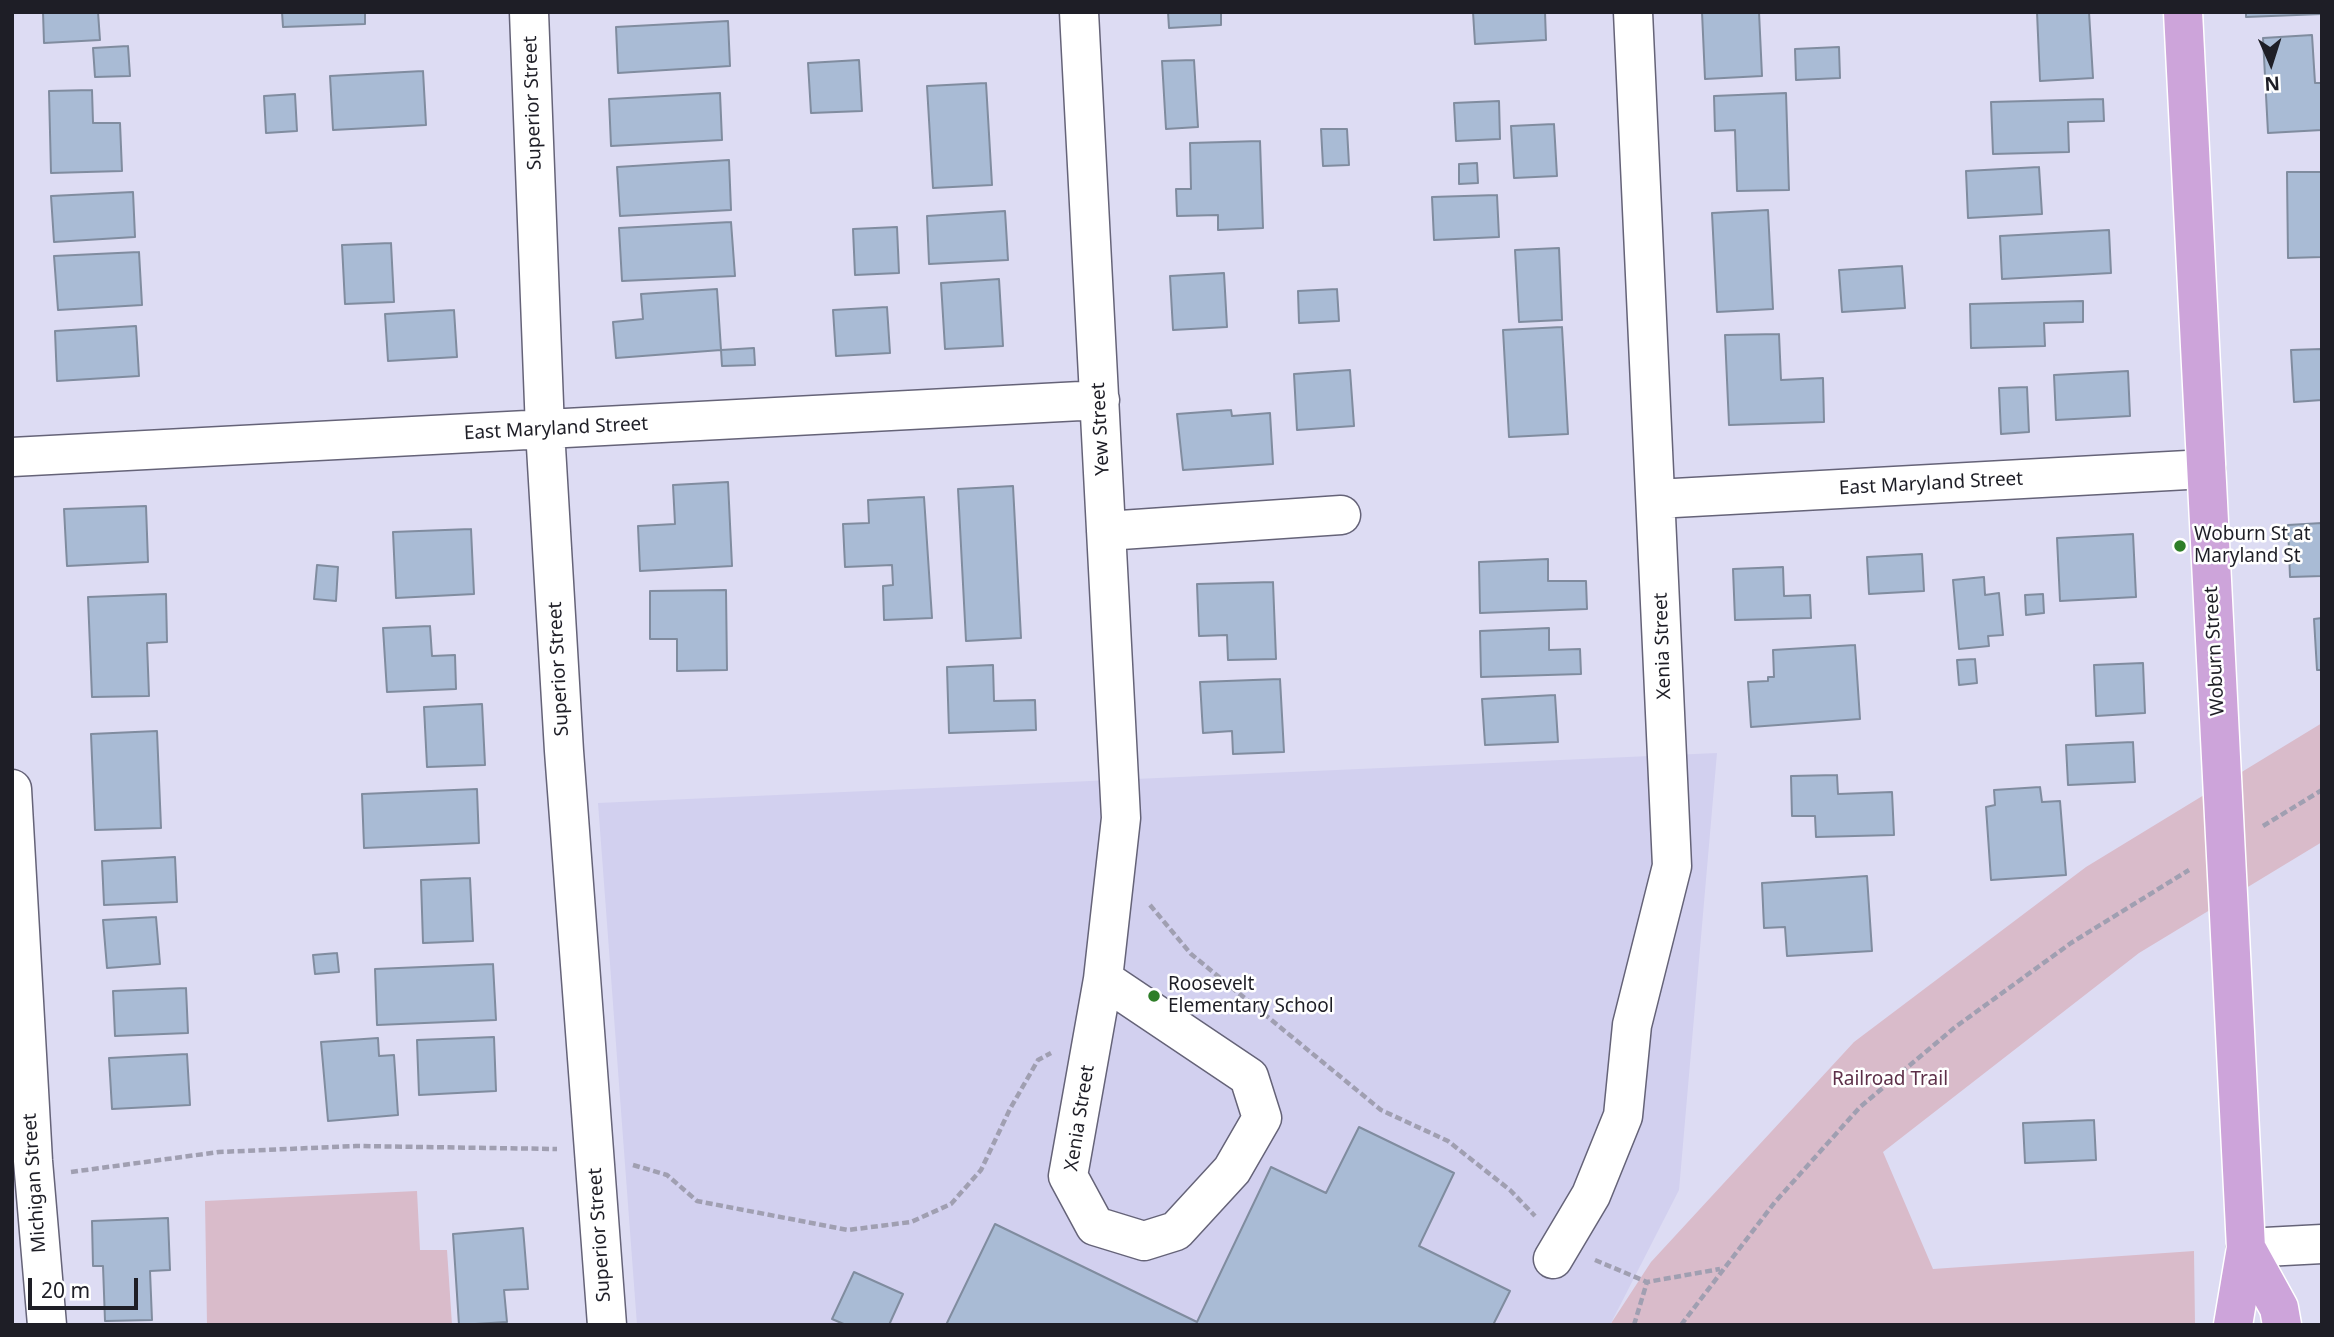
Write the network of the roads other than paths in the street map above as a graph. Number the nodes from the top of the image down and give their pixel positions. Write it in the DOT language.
graph roads {
  1 [pos="529,12"];
  2 [pos="1079,12"];
  3 [pos="1633,12"];
  4 [pos="2183,12"];
  5 [pos="1100,400"];
  6 [pos="545,430"];
  7 [pos="12,457"];
  8 [pos="2206,469"];
  9 [pos="1656,499"];
  10 [pos="1341,514"];
  11 [pos="1106,531"];
  12 [pos="12,789"];
  13 [pos="1118,845"];
  14 [pos="1103,979"];
  15 [pos="26,1167"];
  16 [pos="2322,1244"];
  17 [pos="2246,1248"];
  18 [pos="1557,1251"];
  19 [pos="47,1325"];
  20 [pos="607,1325"];
  21 [pos="2233,1325"];
  22 [pos="2282,1325"];
  1 -- 6 [label="street, Superior Street"];
  2 -- 5 [label="street, Yew Street"];
  3 -- 9 [label="street, Xenia Street"];
  4 -- 8 [label="main road, Woburn Street"];
  5 -- 6 [label="street, East Maryland Street"];
  5 -- 11 [label="street, Yew Street"];
  6 -- 7 [label="street, East Maryland Street"];
  6 -- 20 [label="street, Superior Street"];
  8 -- 9 [label="street, East Maryland Street"];
  8 -- 17 [label="main road, Woburn Street"];
  9 -- 18 [label="street, Xenia Street"];
  10 -- 11 [label="street"];
  11 -- 13 [label="street, Yew Street"];
  12 -- 15 [label="street, Michigan Street"];
  13 -- 14 [label="street, Xenia Street"];
  14 -- 14 [label="street, Xenia Street"];
  15 -- 19 [label="street, Michigan Street"];
  16 -- 17 [label="street"];
  17 -- 21 [label="main road, Woburn Street"];
  17 -- 22 [label="main road, Woburn Street"];
}
